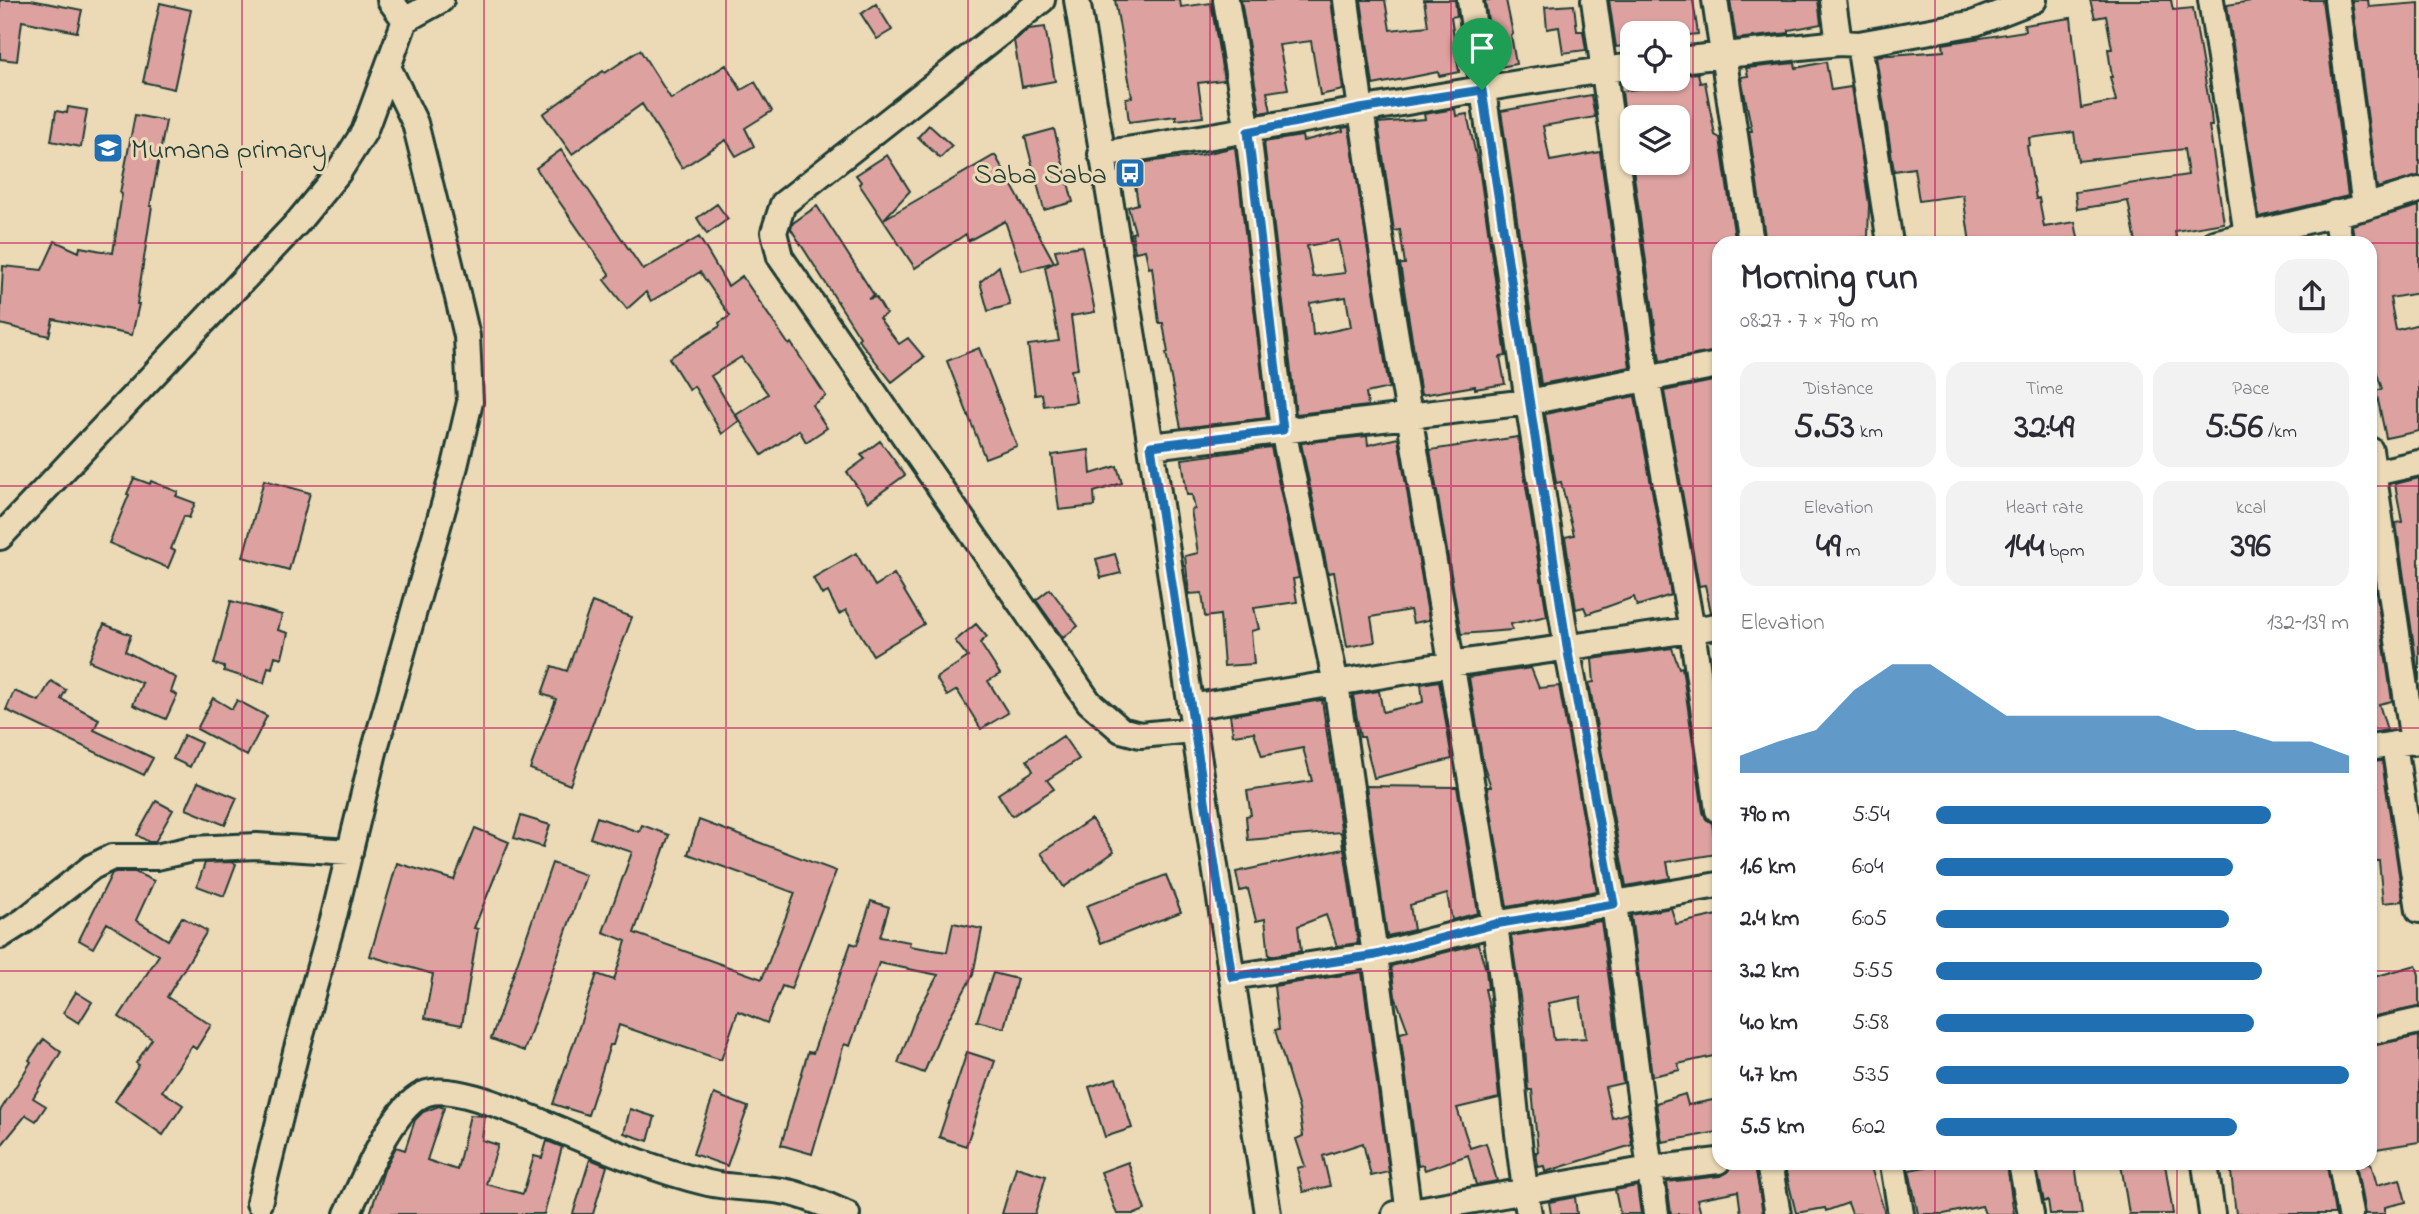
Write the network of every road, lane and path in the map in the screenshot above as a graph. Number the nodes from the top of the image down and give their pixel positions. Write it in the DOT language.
graph roads {
  1 [pos="390,0"];
  2 [pos="441,0"];
  3 [pos="1042,0"];
  4 [pos="1077,0"];
  5 [pos="1226,0"];
  6 [pos="1346,0"];
  7 [pos="1470,0"];
  8 [pos="1594,0"];
  9 [pos="1716,0"];
  10 [pos="1833,0"];
  11 [pos="2034,0"];
  12 [pos="2211,0"];
  13 [pos="2337,0"];
  14 [pos="1972,11"];
  15 [pos="405,20"];
  16 [pos="1849,43"];
  17 [pos="1724,54"];
  18 [pos="1690,58"];
  19 [pos="387,67"];
  20 [pos="1620,68"];
  21 [pos="1603,70"];
  22 [pos="1482,90"];
  23 [pos="1360,109"];
  24 [pos="1248,132"];
  25 [pos="1101,155"];
  26 [pos="2419,190"];
  27 [pos="2365,208"];
  28 [pos="2335,213"];
  29 [pos="2247,235"];
  30 [pos="1750,236"];
  31 [pos="1889,236"];
  32 [pos="2243,236"];
  33 [pos="2339,236"];
  34 [pos="1712,366"];
  35 [pos="1647,379"];
  36 [pos="1528,402"];
  37 [pos="1410,416"];
  38 [pos="1283,430"];
  39 [pos="1151,446"];
  40 [pos="2419,463"];
  41 [pos="2377,466"];
  42 [pos="2377,510"];
  43 [pos="0,537"];
  44 [pos="1712,627"];
  45 [pos="1692,630"];
  46 [pos="1567,647"];
  47 [pos="1451,664"];
  48 [pos="1336,684"];
  49 [pos="1192,719"];
  50 [pos="2409,742"];
  51 [pos="2377,747"];
  52 [pos="1712,768"];
  53 [pos="350,852"];
  54 [pos="1712,886"];
  55 [pos="1614,904"];
  56 [pos="2419,910"];
  57 [pos="1495,924"];
  58 [pos="0,936"];
  59 [pos="1376,955"];
  60 [pos="1232,977"];
  61 [pos="2419,1021"];
  62 [pos="2377,1030"];
  63 [pos="1712,1162"];
  64 [pos="1650,1169"];
  65 [pos="1770,1170"];
  66 [pos="1894,1170"];
  67 [pos="2022,1170"];
  68 [pos="2205,1170"];
  69 [pos="2342,1170"];
  70 [pos="1525,1189"];
  71 [pos="259,1203"];
  72 [pos="1404,1213"];
  73 [pos="347,1214"];
  74 [pos="847,1214"];
  75 [pos="1268,1214"];
  76 [pos="1529,1214"];
  77 [pos="1656,1214"];
  78 [pos="1778,1214"];
  79 [pos="1901,1214"];
  80 [pos="2031,1214"];
  81 [pos="2212,1214"];
  82 [pos="2350,1214"];
  1 -- 15 [label="street"];
  2 -- 15 [label="street"];
  3 -- 49 [label="street"];
  4 -- 25 [label="street"];
  5 -- 24 [label="street"];
  6 -- 23 [label="street"];
  7 -- 22 [label="street"];
  8 -- 21 [label="street"];
  9 -- 17 [label="street"];
  10 -- 16 [label="street"];
  11 -- 14 [label="street"];
  12 -- 29 [label="street"];
  13 -- 27 [label="street"];
  14 -- 16 [label="street"];
  15 -- 19 [label="street"];
  16 -- 17 [label="street"];
  16 -- 31 [label="street"];
  17 -- 18 [label="street"];
  17 -- 30 [label="street"];
  19 -- 43 [label="street"];
  19 -- 53 [label="street"];
  20 -- 21 [label="street"];
  21 -- 22 [label="street"];
  21 -- 35 [label="street"];
  22 -- 23 [label="street"];
  22 -- 36 [label="street"];
  23 -- 24 [label="street"];
  23 -- 37 [label="street"];
  24 -- 25 [label="street"];
  24 -- 38 [label="street"];
  25 -- 39 [label="street"];
  26 -- 27 [label="street"];
  27 -- 28 [label="street"];
  28 -- 29 [label="street"];
  28 -- 33 [label="street"];
  29 -- 32 [label="street"];
  34 -- 35 [label="street"];
  35 -- 36 [label="street"];
  35 -- 45 [label="street"];
  36 -- 37 [label="street"];
  36 -- 46 [label="street"];
  37 -- 38 [label="street"];
  37 -- 47 [label="street"];
  38 -- 39 [label="street"];
  38 -- 48 [label="street"];
  39 -- 49 [label="street"];
  40 -- 41 [label="street"];
  42 -- 50 [label="street"];
  44 -- 45 [label="street"];
  45 -- 46 [label="street"];
  45 -- 52 [label="street"];
  46 -- 47 [label="street"];
  46 -- 55 [label="street"];
  47 -- 48 [label="street"];
  47 -- 57 [label="street"];
  48 -- 49 [label="street"];
  48 -- 59 [label="street"];
  49 -- 60 [label="street"];
  50 -- 51 [label="street"];
  50 -- 56 [label="street"];
  53 -- 58 [label="street"];
  53 -- 71 [label="street"];
  54 -- 55 [label="street"];
  55 -- 57 [label="street"];
  55 -- 64 [label="street"];
  57 -- 59 [label="street"];
  57 -- 70 [label="street"];
  59 -- 60 [label="street"];
  59 -- 72 [label="street"];
  60 -- 75 [label="street"];
  61 -- 62 [label="street"];
  63 -- 64 [label="street"];
  64 -- 70 [label="street"];
  64 -- 77 [label="street"];
  65 -- 78 [label="street"];
  66 -- 79 [label="street"];
  67 -- 80 [label="street"];
  68 -- 81 [label="street"];
  69 -- 82 [label="street"];
  70 -- 72 [label="street"];
  70 -- 76 [label="street"];
  73 -- 74 [label="street"];
}
